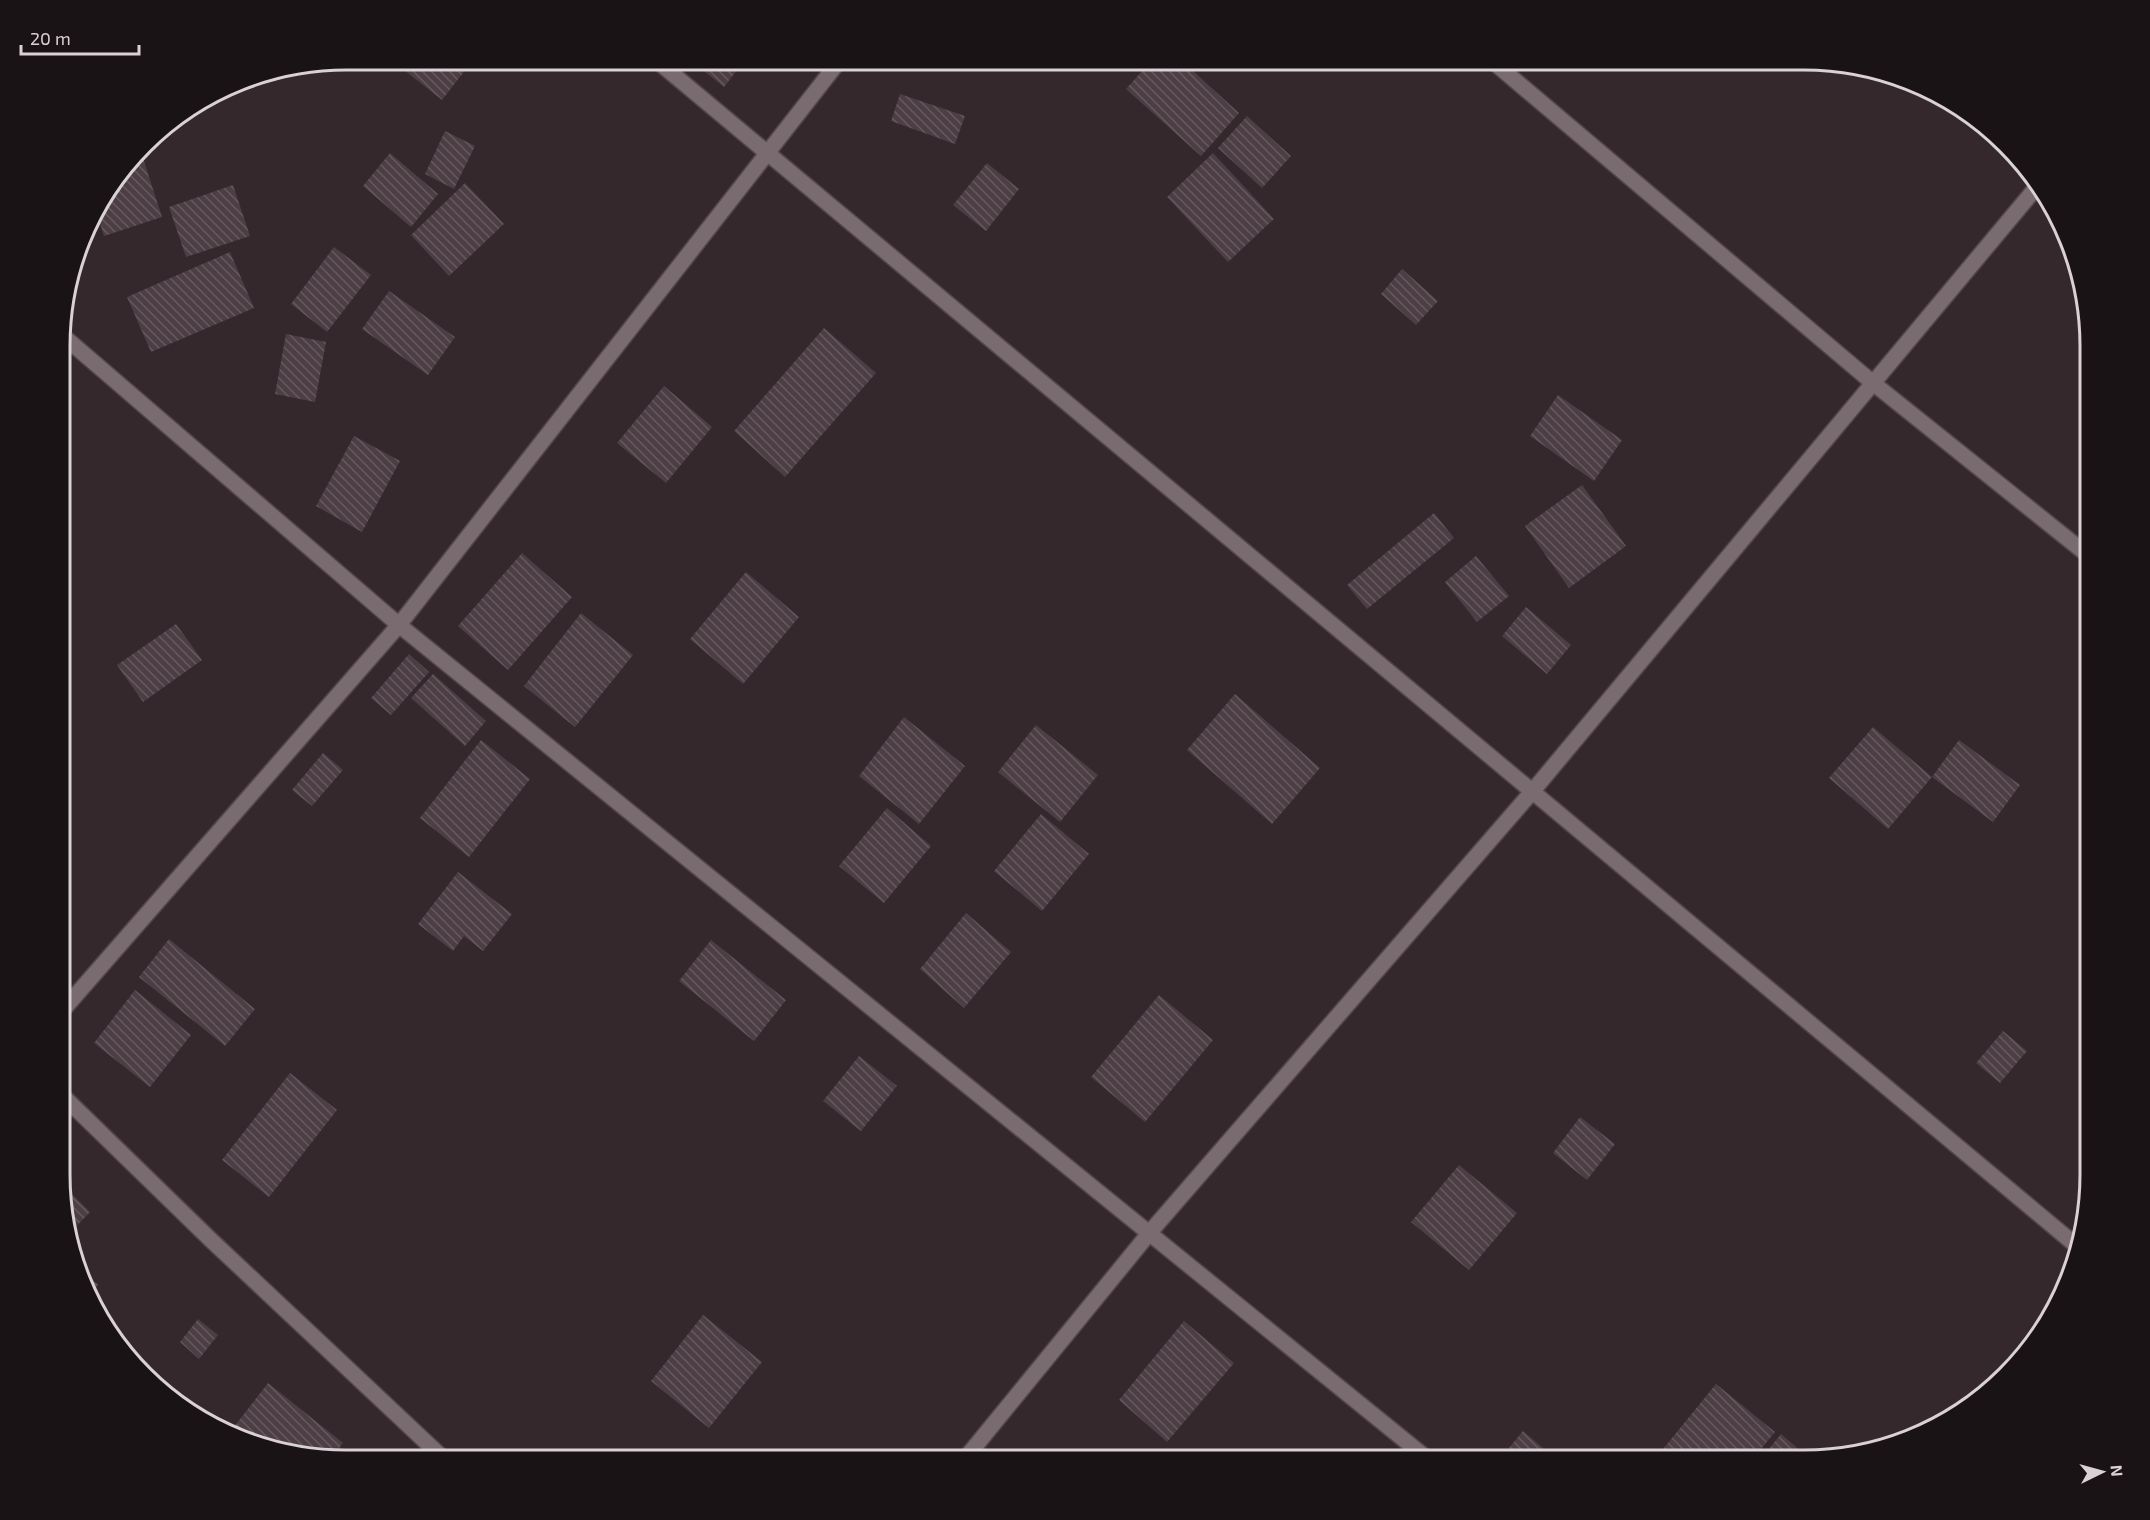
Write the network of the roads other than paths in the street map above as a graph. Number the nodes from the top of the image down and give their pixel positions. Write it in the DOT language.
graph roads {
  1 [pos="668,70"];
  2 [pos="832,70"];
  3 [pos="1503,70"];
  4 [pos="767,152"];
  5 [pos="2032,192"];
  6 [pos="70,342"];
  7 [pos="1873,383"];
  8 [pos="2080,549"];
  9 [pos="399,625"];
  10 [pos="1531,793"];
  11 [pos="70,1002"];
  12 [pos="70,1103"];
  13 [pos="1151,1232"];
  14 [pos="2071,1241"];
  15 [pos="433,1450"];
  16 [pos="972,1450"];
  17 [pos="1417,1450"];
  1 -- 4 [label="street"];
  2 -- 4 [label="street"];
  3 -- 7 [label="street"];
  4 -- 9 [label="street"];
  4 -- 10 [label="street"];
  5 -- 7 [label="street"];
  6 -- 9 [label="street"];
  7 -- 8 [label="street"];
  7 -- 10 [label="street"];
  9 -- 11 [label="street"];
  9 -- 13 [label="street"];
  10 -- 13 [label="street"];
  10 -- 14 [label="street"];
  12 -- 15 [label="street"];
  13 -- 16 [label="street"];
  13 -- 17 [label="street"];
}
